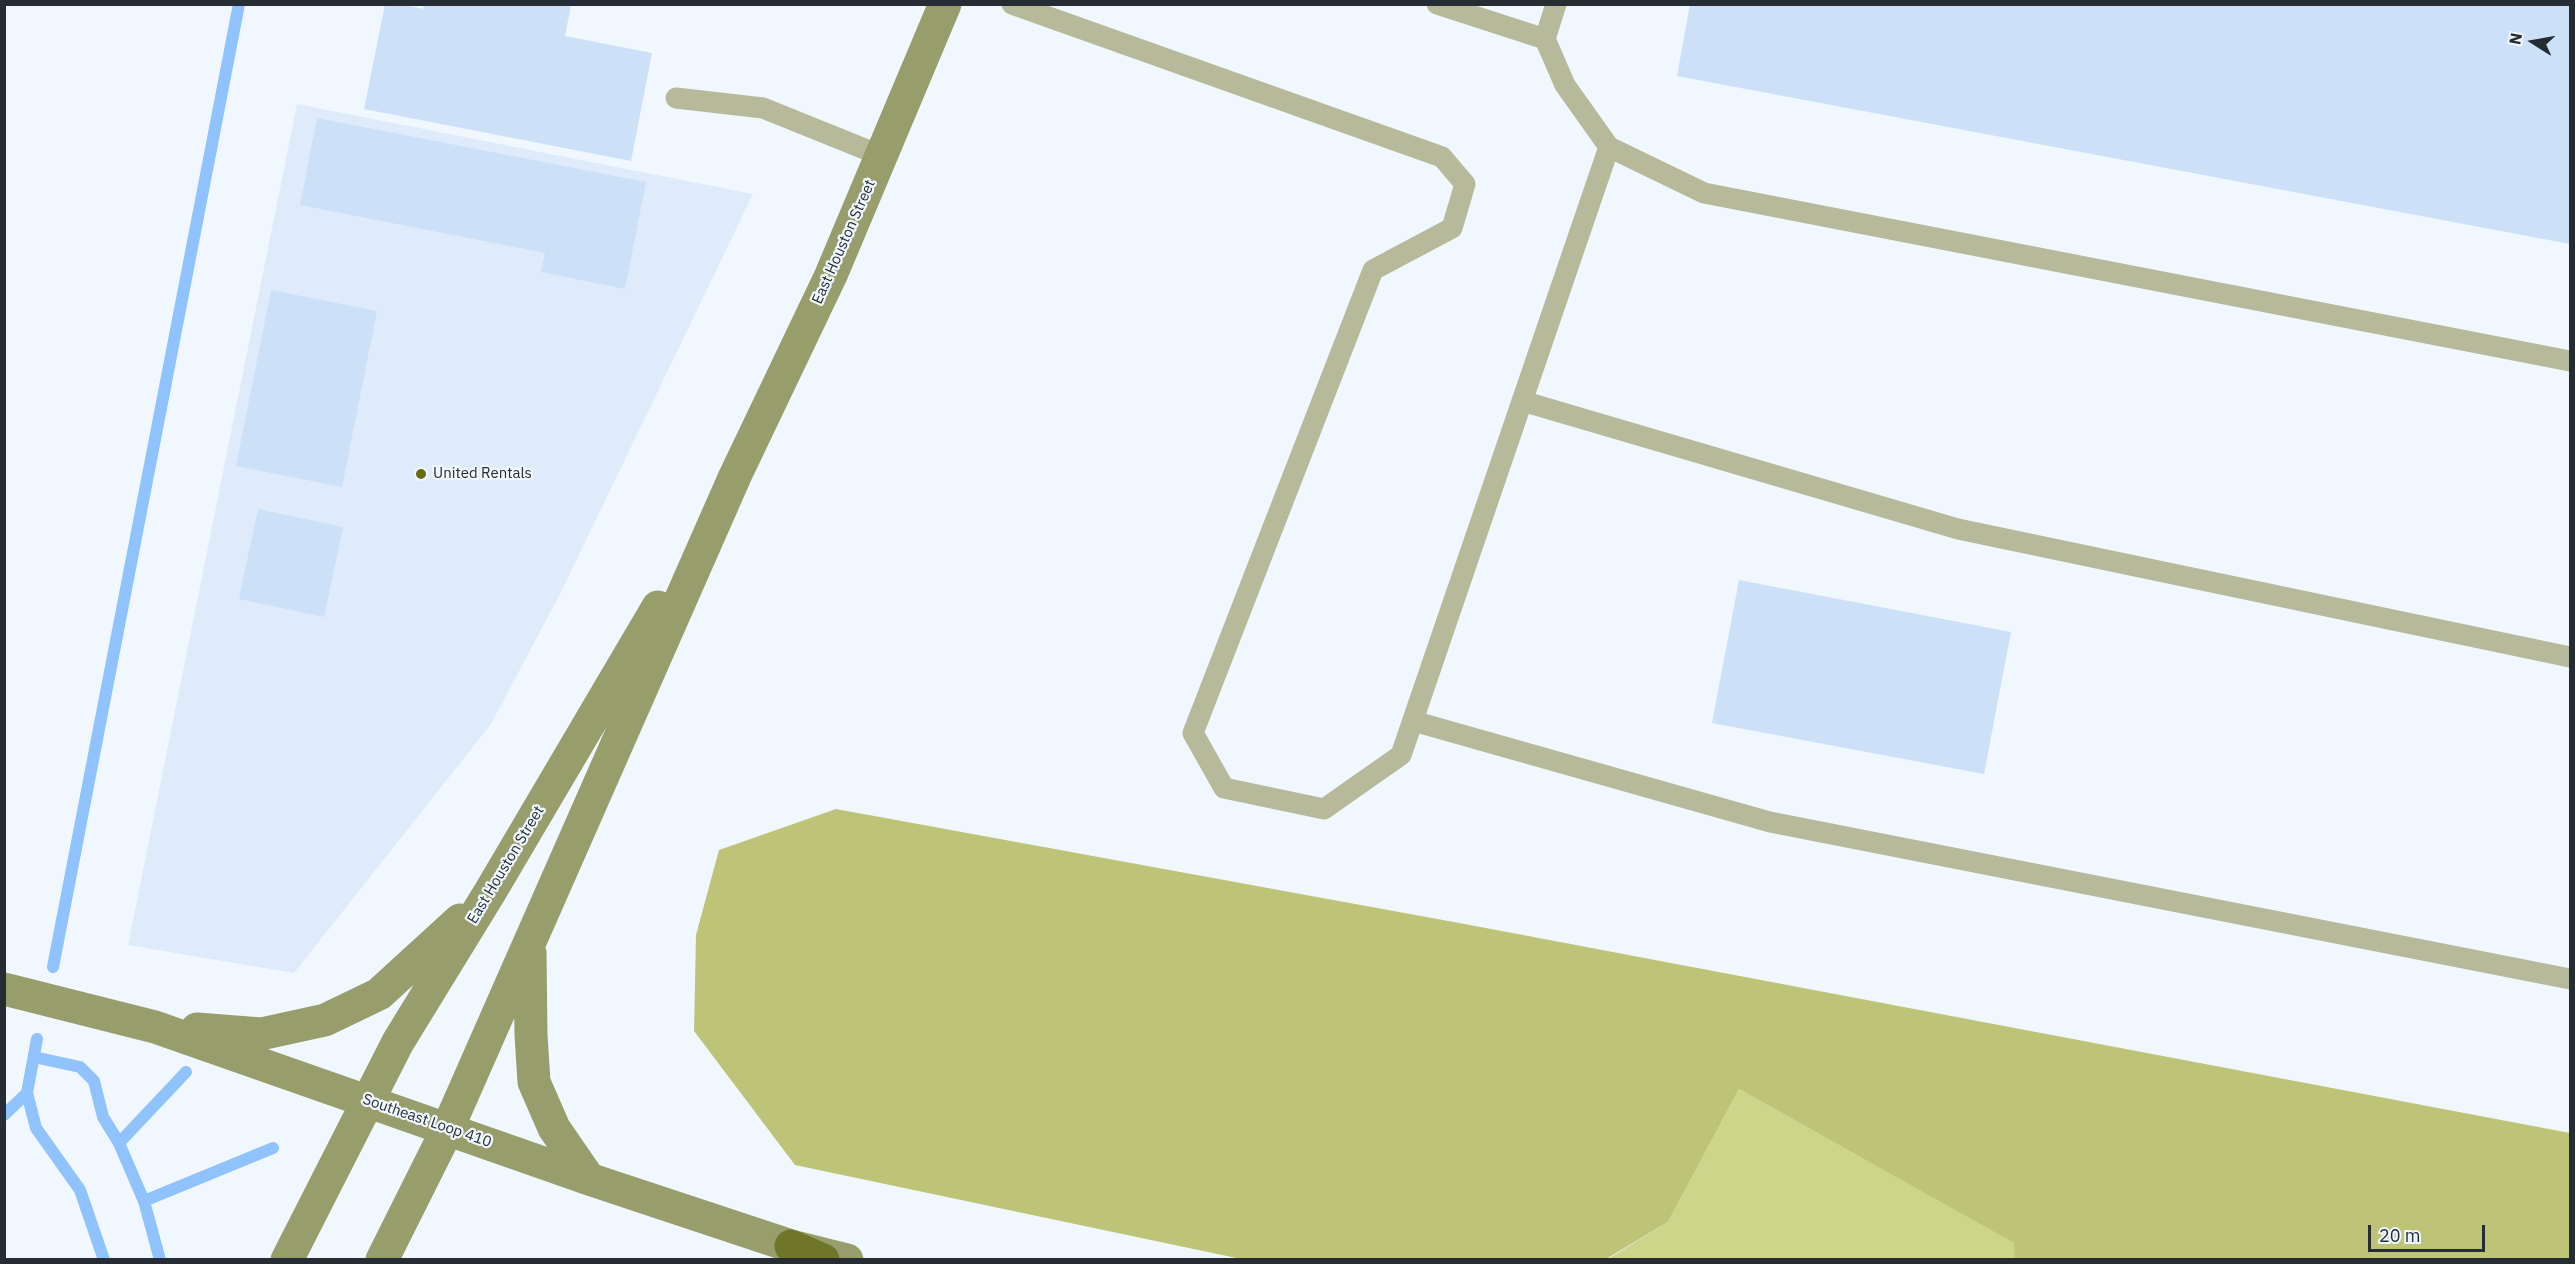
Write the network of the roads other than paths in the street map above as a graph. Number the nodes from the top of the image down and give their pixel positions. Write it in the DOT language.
graph roads {
  1 [pos="945,4"];
  2 [pos="1012,4"];
  3 [pos="1437,4"];
  4 [pos="1556,4"];
  5 [pos="1545,39"];
  6 [pos="676,98"];
  7 [pos="1609,147"];
  8 [pos="882,156"];
  9 [pos="2571,361"];
  10 [pos="1522,401"];
  11 [pos="735,476"];
  12 [pos="2571,657"];
  13 [pos="1413,721"];
  14 [pos="490,892"];
  15 [pos="530,941"];
  16 [pos="2571,980"];
  17 [pos="4,989"];
  18 [pos="155,1027"];
  19 [pos="367,1101"];
  20 [pos="447,1130"];
  21 [pos="590,1179"];
  22 [pos="791,1246"];
  23 [pos="287,1260"];
  24 [pos="382,1260"];
  25 [pos="823,1260"];
  26 [pos="847,1260"];
  1 -- 8 [label="main road, East Houston Street"];
  2 -- 13 [label="lane"];
  3 -- 5 [label="lane"];
  4 -- 5 [label="lane"];
  5 -- 7 [label="lane"];
  6 -- 8 [label="lane"];
  7 -- 9 [label="lane"];
  7 -- 10 [label="lane"];
  8 -- 11 [label="main road, East Houston Street"];
  10 -- 12 [label="lane"];
  10 -- 13 [label="lane"];
  11 -- 14 [label="main road, East Houston Street"];
  11 -- 15 [label="main road, East Houston Street"];
  13 -- 16 [label="lane"];
  14 -- 18 [label="main road"];
  14 -- 19 [label="main road, East Houston Street"];
  15 -- 20 [label="main road, East Houston Street"];
  15 -- 21 [label="main road"];
  17 -- 18 [label="main road, Southeast Loop 410"];
  18 -- 19 [label="main road, Southeast Loop 410"];
  19 -- 20 [label="main road, Southeast Loop 410"];
  19 -- 23 [label="main road, East Houston Street"];
  20 -- 21 [label="main road, Southeast Loop 410"];
  20 -- 24 [label="main road, East Houston Street"];
  21 -- 22 [label="main road, Southeast Loop 410"];
  22 -- 25 [label="highway"];
  22 -- 26 [label="main road, Southeast Loop 410"];
}
